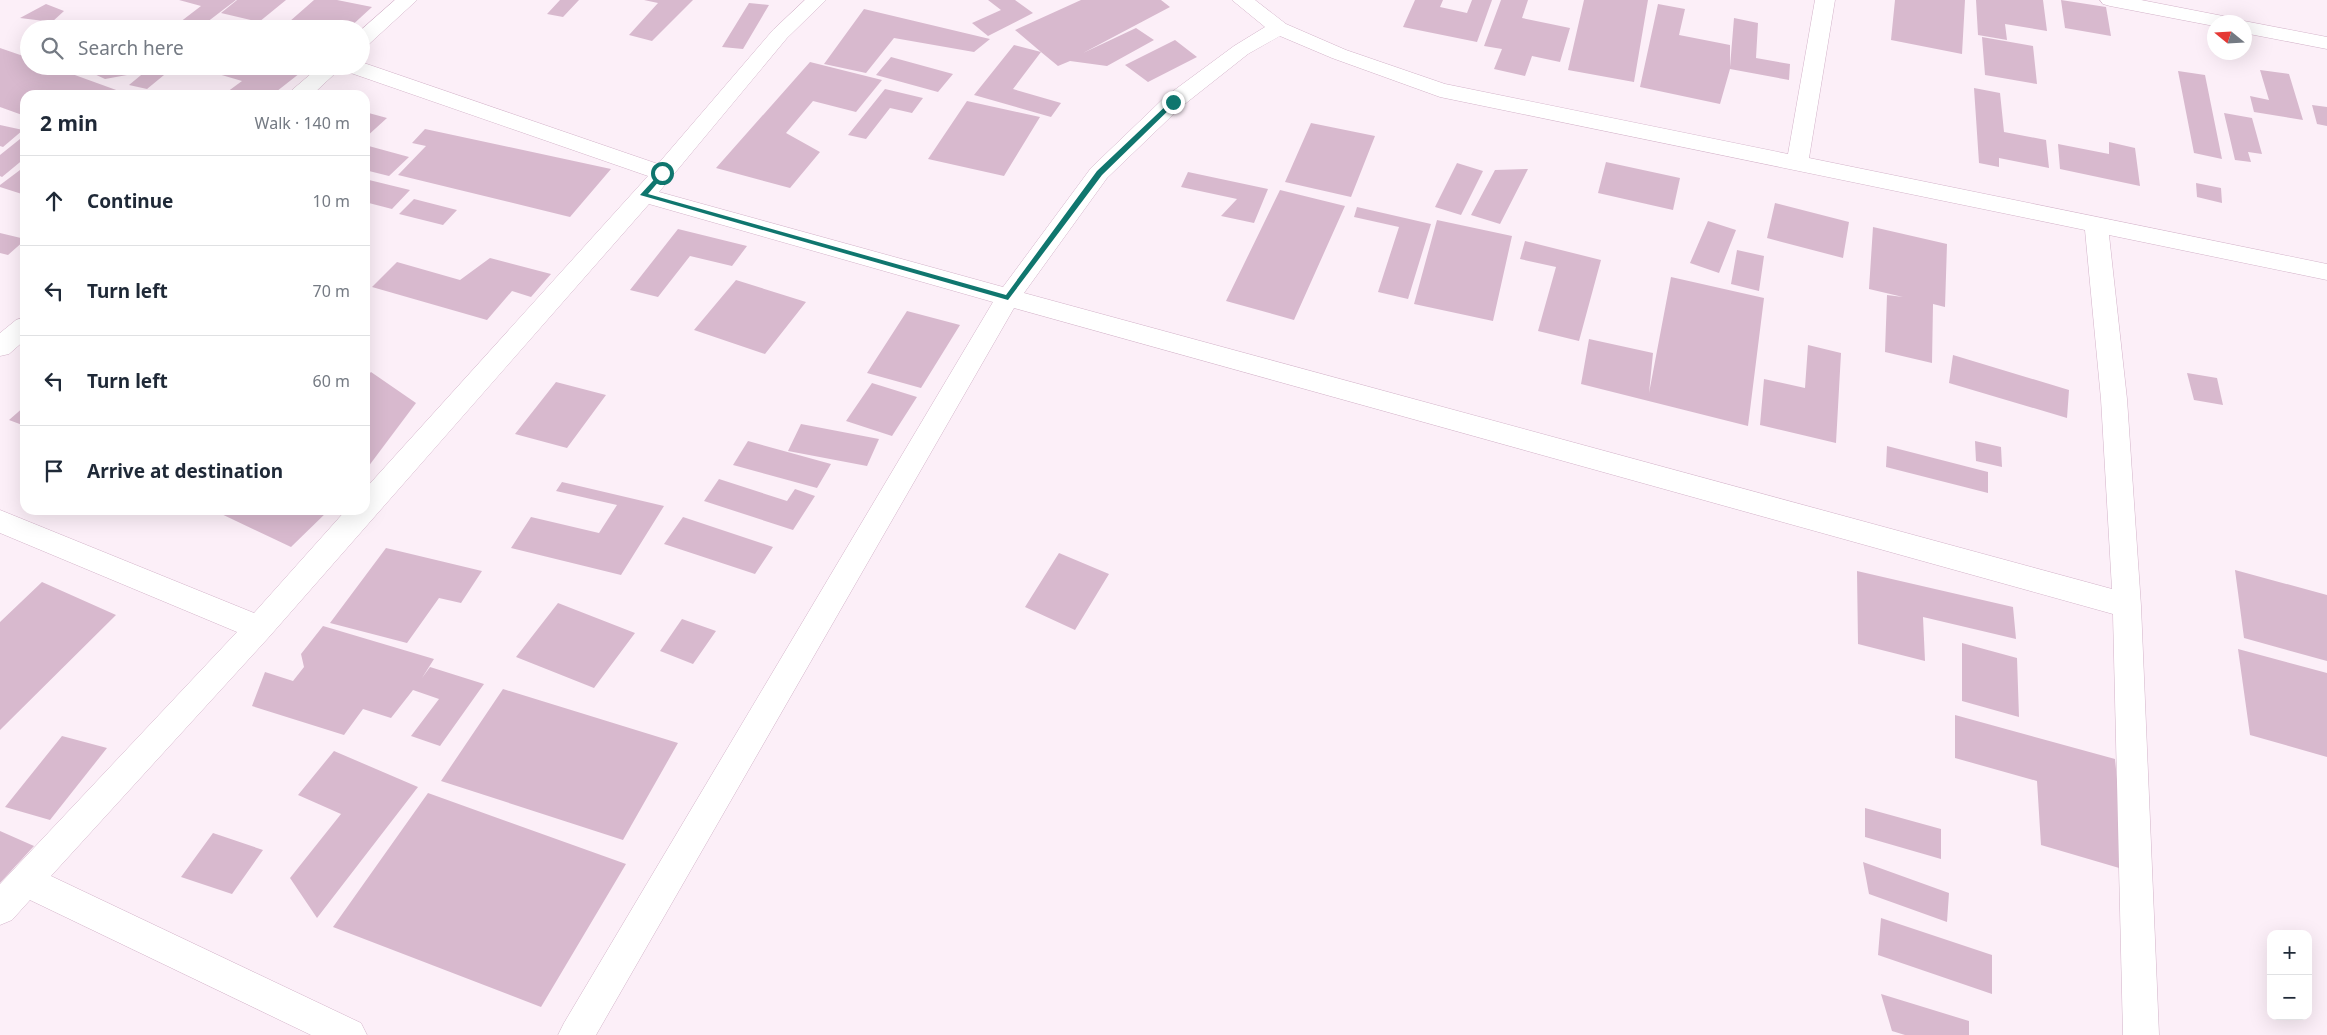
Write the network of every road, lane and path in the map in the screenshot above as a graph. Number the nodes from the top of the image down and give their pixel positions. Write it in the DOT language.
graph roads {
  1 [pos="407,0"];
  2 [pos="816,0"];
  3 [pos="1242,0"];
  4 [pos="1825,0"];
  5 [pos="2110,0"];
  6 [pos="2207,19"];
  7 [pos="1279,28"];
  8 [pos="2252,29"];
  9 [pos="370,33"];
  10 [pos="2327,43"];
  11 [pos="370,72"];
  12 [pos="322,75"];
  13 [pos="305,90"];
  14 [pos="1797,164"];
  15 [pos="662,173"];
  16 [pos="644,195"];
  17 [pos="2096,225"];
  18 [pos="2327,272"];
  19 [pos="1008,298"];
  20 [pos="20,330"];
  21 [pos="0,347"];
  22 [pos="370,502"];
  23 [pos="359,515"];
  24 [pos="0,521"];
  25 [pos="2127,606"];
  26 [pos="259,628"];
  27 [pos="25,881"];
  28 [pos="0,908"];
  29 [pos="348,1035"];
  30 [pos="576,1035"];
  31 [pos="2141,1035"];
  1 -- 9 [label="street"];
  2 -- 15 [label="street"];
  3 -- 7 [label="street"];
  4 -- 14 [label="street"];
  5 -- 6 [label="street"];
  7 -- 14 [label="street"];
  7 -- 19 [label="street"];
  8 -- 10 [label="street"];
  11 -- 15 [label="street"];
  12 -- 13 [label="street"];
  14 -- 17 [label="street"];
  15 -- 16 [label="street"];
  16 -- 19 [label="street"];
  16 -- 22 [label="street"];
  17 -- 18 [label="street"];
  17 -- 25 [label="street"];
  19 -- 25 [label="street"];
  19 -- 30 [label="street"];
  20 -- 21 [label="street"];
  23 -- 26 [label="street"];
  24 -- 26 [label="street"];
  25 -- 31 [label="street"];
  26 -- 27 [label="street"];
  27 -- 28 [label="street"];
  27 -- 29 [label="street"];
}
